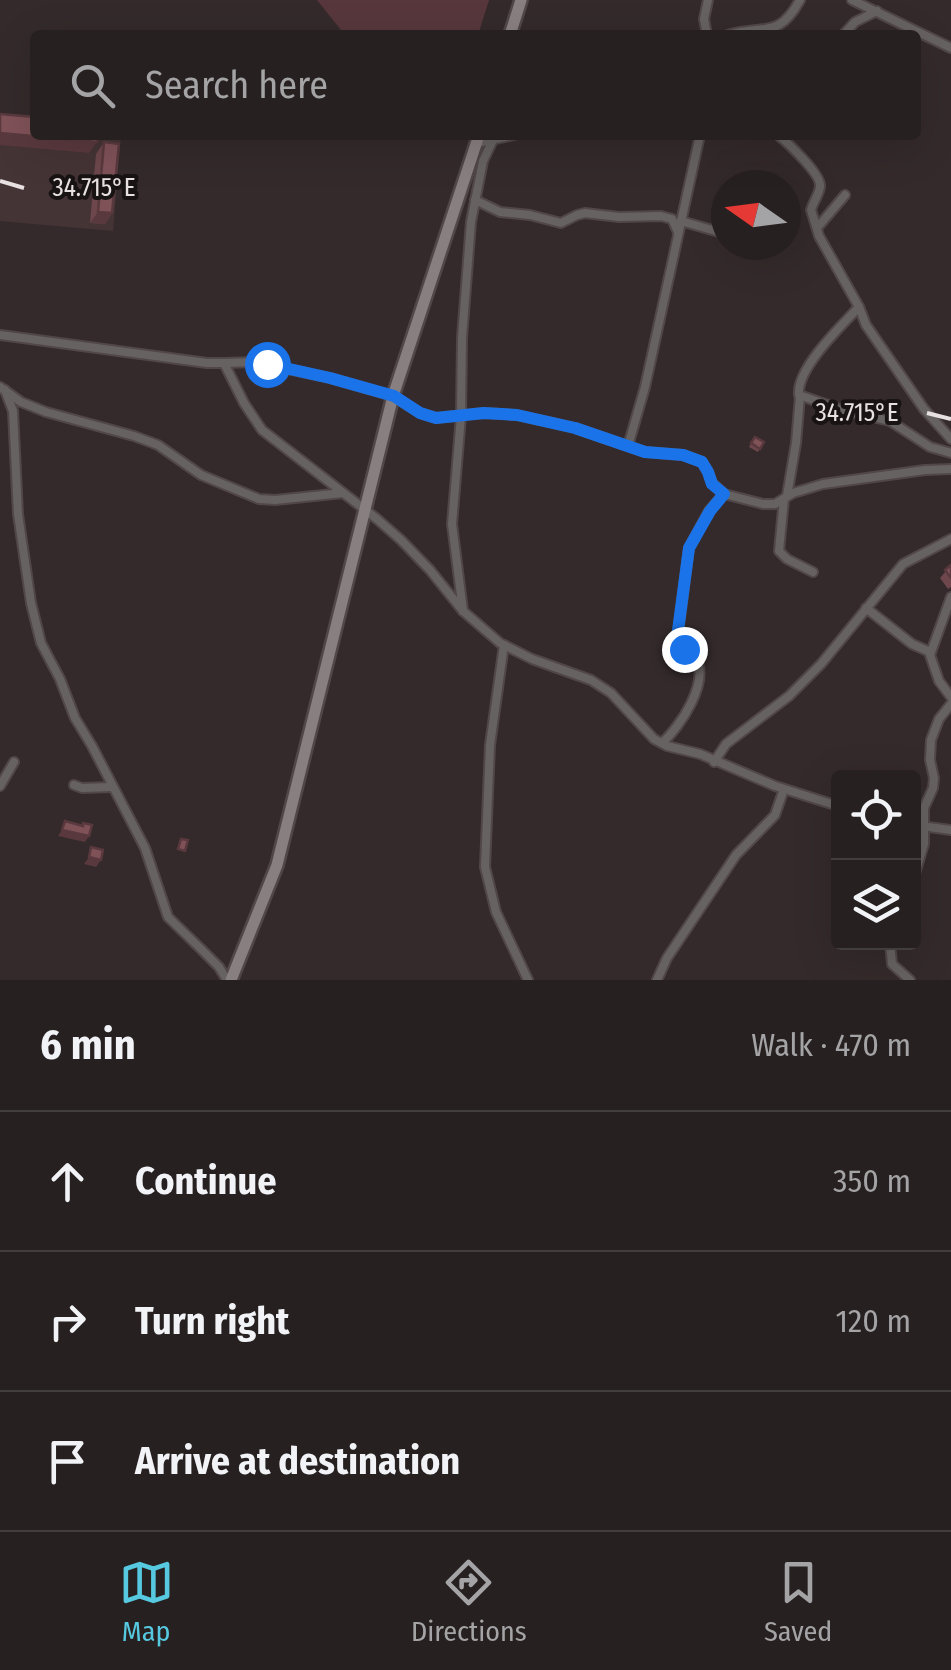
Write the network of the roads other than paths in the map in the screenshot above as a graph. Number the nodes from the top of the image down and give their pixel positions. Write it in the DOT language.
graph roads {
  1 [pos="521,0"];
  2 [pos="708,0"];
  3 [pos="800,0"];
  4 [pos="852,0"];
  5 [pos="878,11"];
  6 [pos="512,30"];
  7 [pos="706,30"];
  8 [pos="757,30"];
  9 [pos="848,30"];
  10 [pos="915,30"];
  11 [pos="921,33"];
  12 [pos="951,48"];
  13 [pos="478,140"];
  14 [pos="493,140"];
  15 [pos="699,140"];
  16 [pos="784,140"];
  17 [pos="845,195"];
  18 [pos="475,200"];
  19 [pos="681,221"];
  20 [pos="817,228"];
  21 [pos="711,230"];
  22 [pos="678,232"];
  23 [pos="859,307"];
  24 [pos="0,335"];
  25 [pos="224,363"];
  26 [pos="2,388"];
  27 [pos="394,396"];
  28 [pos="800,396"];
  29 [pos="461,416"];
  30 [pos="951,440"];
  31 [pos="628,446"];
  32 [pos="951,452"];
  33 [pos="951,469"];
  34 [pos="343,493"];
  35 [pos="724,494"];
  36 [pos="785,498"];
  37 [pos="365,510"];
  38 [pos="951,539"];
  39 [pos="813,572"];
  40 [pos="951,597"];
  41 [pos="866,608"];
  42 [pos="463,612"];
  43 [pos="504,645"];
  44 [pos="930,652"];
  45 [pos="951,701"];
  46 [pos="662,743"];
  47 [pos="14,762"];
  48 [pos="714,762"];
  49 [pos="0,786"];
  50 [pos="74,786"];
  51 [pos="112,786"];
  52 [pos="784,789"];
  53 [pos="831,804"];
  54 [pos="921,826"];
  55 [pos="924,826"];
  56 [pos="951,830"];
  57 [pos="919,860"];
  58 [pos="891,950"];
  59 [pos="229,980"];
  60 [pos="528,980"];
  61 [pos="657,980"];
  62 [pos="910,980"];
  1 -- 6 [label="main road"];
  2 -- 7 [label="street"];
  3 -- 8 [label="street"];
  4 -- 5 [label="street"];
  5 -- 9 [label="street"];
  5 -- 10 [label="street"];
  11 -- 12 [label="street"];
  13 -- 27 [label="main road"];
  14 -- 18 [label="street"];
  15 -- 19 [label="street"];
  16 -- 20 [label="street"];
  17 -- 20 [label="street"];
  18 -- 22 [label="street"];
  18 -- 29 [label="street"];
  19 -- 21 [label="street"];
  19 -- 22 [label="street"];
  20 -- 23 [label="street"];
  22 -- 31 [label="street"];
  23 -- 28 [label="street"];
  23 -- 30 [label="street"];
  24 -- 25 [label="street"];
  25 -- 27 [label="street"];
  25 -- 34 [label="street"];
  26 -- 34 [label="street"];
  26 -- 51 [label="street"];
  27 -- 29 [label="street"];
  27 -- 37 [label="main road"];
  28 -- 32 [label="street"];
  28 -- 36 [label="street"];
  29 -- 31 [label="street"];
  29 -- 42 [label="street"];
  31 -- 35 [label="street"];
  33 -- 36 [label="street"];
  34 -- 37 [label="street"];
  35 -- 36 [label="street"];
  35 -- 46 [label="street"];
  36 -- 39 [label="street"];
  37 -- 42 [label="street"];
  37 -- 59 [label="main road"];
  38 -- 41 [label="street"];
  40 -- 44 [label="street"];
  41 -- 44 [label="street"];
  41 -- 48 [label="street"];
  42 -- 43 [label="street"];
  43 -- 46 [label="street"];
  43 -- 60 [label="street"];
  44 -- 45 [label="street"];
  45 -- 55 [label="street"];
  46 -- 48 [label="street"];
  47 -- 49 [label="street"];
  48 -- 52 [label="street"];
  50 -- 51 [label="street"];
  51 -- 59 [label="street"];
  52 -- 53 [label="street"];
  52 -- 61 [label="street"];
  54 -- 55 [label="street"];
  55 -- 56 [label="street"];
  55 -- 57 [label="street"];
  58 -- 62 [label="street"];
}
